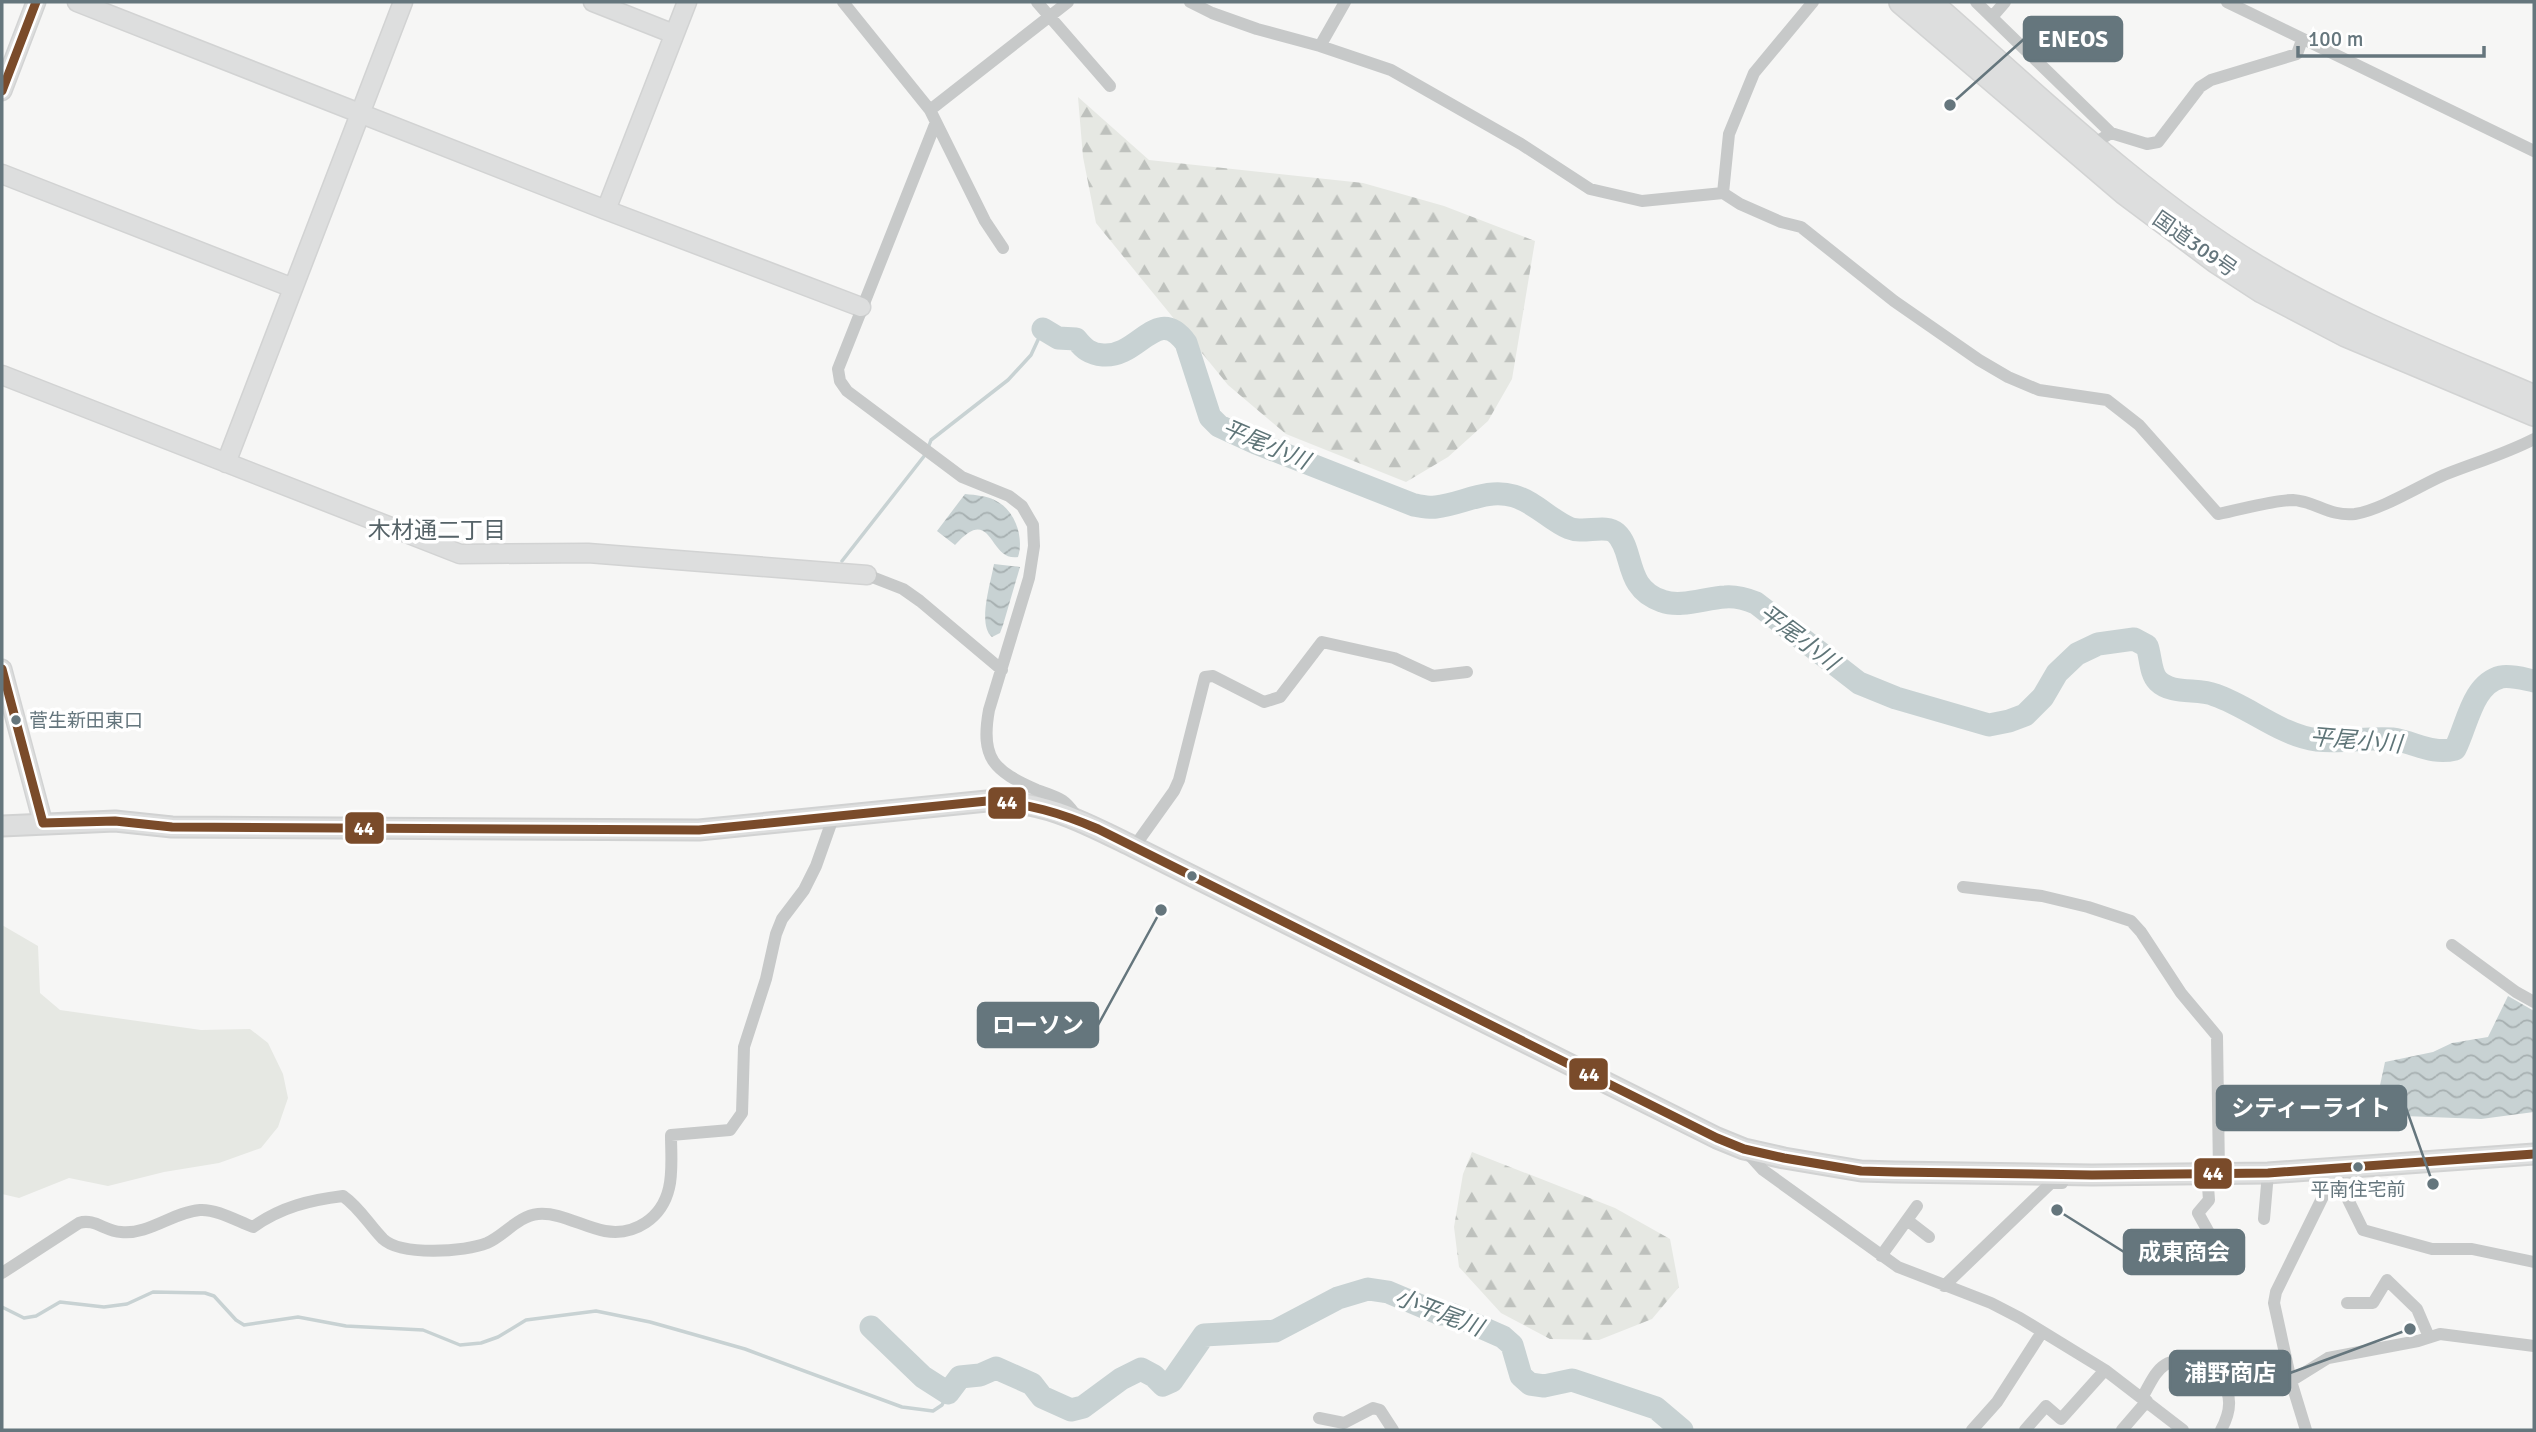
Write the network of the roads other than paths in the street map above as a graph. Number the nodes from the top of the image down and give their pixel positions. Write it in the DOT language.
graph roads {
  1 [pos="36,2"];
  2 [pos="77,2"];
  3 [pos="403,2"];
  4 [pos="593,2"];
  5 [pos="687,2"];
  6 [pos="843,2"];
  7 [pos="1037,2"];
  8 [pos="1068,2"];
  9 [pos="1190,2"];
  10 [pos="1345,2"];
  11 [pos="1813,2"];
  12 [pos="1901,2"];
  13 [pos="1930,2"];
  14 [pos="1976,2"];
  15 [pos="2005,2"];
  16 [pos="2227,2"];
  17 [pos="1992,17"];
  18 [pos="1050,18"];
  19 [pos="674,34"];
  20 [pos="2302,40"];
  21 [pos="1320,46"];
  22 [pos="1110,86"];
  23 [pos="2,91"];
  24 [pos="360,113"];
  25 [pos="933,116"];
  26 [pos="2102,138"];
  27 [pos="2534,151"];
  28 [pos="2,174"];
  29 [pos="1723,193"];
  30 [pos="606,210"];
  31 [pos="1003,248"];
  32 [pos="293,288"];
  33 [pos="861,307"];
  34 [pos="2,375"];
  35 [pos="2534,397"];
  36 [pos="2534,414"];
  37 [pos="2534,439"];
  38 [pos="226,463"];
  39 [pos="867,575"];
  40 [pos="2,669"];
  41 [pos="1002,670"];
  42 [pos="1467,672"];
  43 [pos="833,818"];
  44 [pos="1081,821"];
  45 [pos="43,823"];
  46 [pos="2,826"];
  47 [pos="1134,847"];
  48 [pos="1963,887"];
  49 [pos="2452,945"];
  50 [pos="2534,1002"];
  51 [pos="1744,1149"];
  52 [pos="2534,1154"];
  53 [pos="2334,1171"];
  54 [pos="2213,1173"];
  55 [pos="2268,1173"];
  56 [pos="2066,1175"];
  57 [pos="1917,1206"];
  58 [pos="2264,1219"];
  59 [pos="1907,1220"];
  60 [pos="1929,1237"];
  61 [pos="2218,1249"];
  62 [pos="1881,1256"];
  63 [pos="2534,1262"];
  64 [pos="2,1273"];
  65 [pos="1944,1286"];
  66 [pos="2347,1303"];
  67 [pos="2042,1332"];
  68 [pos="2429,1337"];
  69 [pos="2534,1346"];
  70 [pos="2105,1370"];
  71 [pos="2291,1381"];
  72 [pos="2144,1400"];
  73 [pos="1319,1418"];
  74 [pos="1393,1430"];
  75 [pos="1972,1430"];
  76 [pos="2025,1430"];
  77 [pos="2122,1430"];
  78 [pos="2183,1430"];
  79 [pos="2221,1430"];
  80 [pos="2306,1430"];
  1 -- 23 [label="street"];
  2 -- 24 [label="street"];
  3 -- 24 [label="street"];
  4 -- 19 [label="street"];
  5 -- 19 [label="street"];
  6 -- 25 [label="street"];
  7 -- 18 [label="street"];
  8 -- 18 [label="street"];
  9 -- 21 [label="street"];
  10 -- 21 [label="street"];
  11 -- 29 [label="street"];
  12 -- 36 [label="highway, 国道309号"];
  13 -- 26 [label="highway, 国道309号"];
  14 -- 17 [label="street"];
  15 -- 17 [label="street"];
  16 -- 20 [label="street"];
  17 -- 26 [label="street"];
  18 -- 22 [label="street"];
  18 -- 25 [label="street"];
  19 -- 30 [label="street"];
  20 -- 26 [label="street"];
  20 -- 27 [label="street"];
  21 -- 29 [label="street"];
  24 -- 30 [label="street"];
  24 -- 32 [label="street"];
  25 -- 31 [label="street"];
  25 -- 33 [label="street"];
  26 -- 35 [label="highway, 国道309号"];
  28 -- 32 [label="street"];
  29 -- 37 [label="street"];
  30 -- 33 [label="street"];
  32 -- 38 [label="street"];
  33 -- 41 [label="street"];
  34 -- 38 [label="street"];
  38 -- 39 [label="street"];
  39 -- 41 [label="street"];
  40 -- 45 [label="street"];
  41 -- 44 [label="street"];
  42 -- 47 [label="street"];
  43 -- 44 [label="main road"];
  43 -- 45 [label="main road"];
  43 -- 64 [label="street"];
  44 -- 47 [label="main road"];
  45 -- 46 [label="main road"];
  47 -- 51 [label="main road"];
  48 -- 54 [label="street"];
  49 -- 50 [label="street"];
  51 -- 56 [label="main road"];
  51 -- 62 [label="street"];
  52 -- 53 [label="main road"];
  53 -- 55 [label="main road"];
  53 -- 63 [label="street"];
  53 -- 71 [label="street"];
  54 -- 55 [label="main road"];
  54 -- 56 [label="main road"];
  54 -- 61 [label="street"];
  55 -- 58 [label="street"];
  56 -- 65 [label="street"];
  57 -- 59 [label="street"];
  59 -- 60 [label="street"];
  59 -- 62 [label="street"];
  62 -- 65 [label="street"];
  65 -- 67 [label="street"];
  66 -- 68 [label="street"];
  67 -- 70 [label="street"];
  67 -- 75 [label="street"];
  68 -- 69 [label="street"];
  68 -- 71 [label="street"];
  70 -- 72 [label="street"];
  70 -- 76 [label="street"];
  71 -- 80 [label="street"];
  72 -- 77 [label="street"];
  72 -- 78 [label="street"];
  72 -- 79 [label="street"];
  73 -- 74 [label="street"];
}
